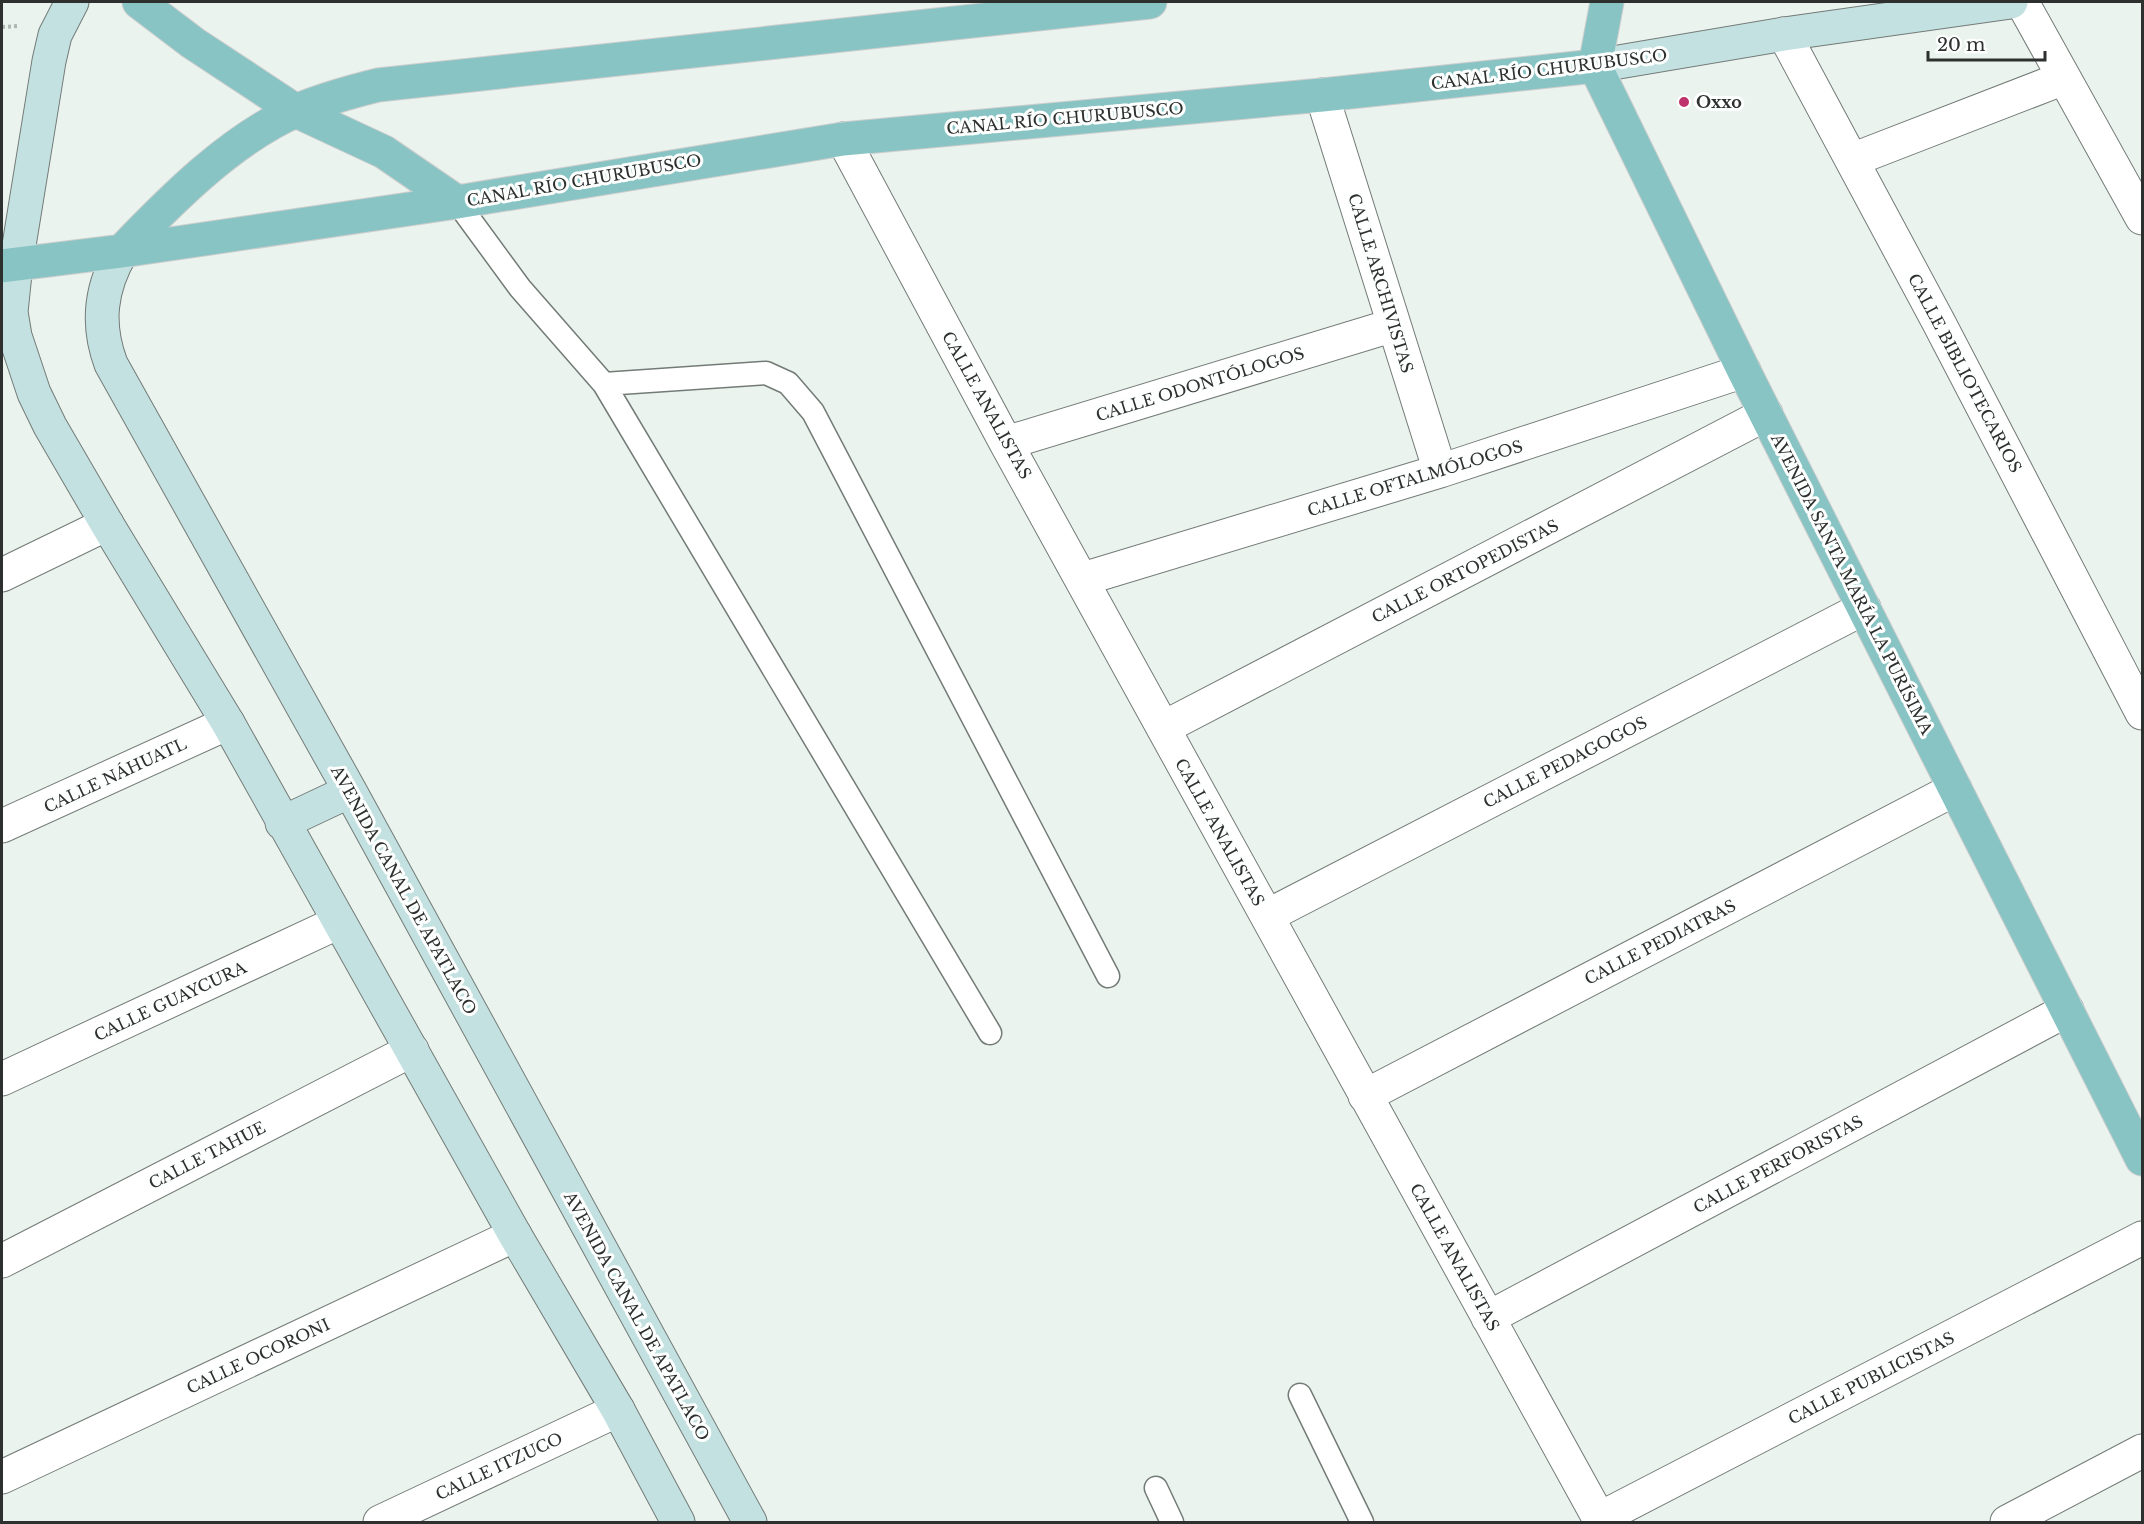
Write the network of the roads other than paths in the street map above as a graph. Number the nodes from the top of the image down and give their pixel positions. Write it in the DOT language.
graph roads {
  1 [pos="72,2"];
  2 [pos="139,2"];
  3 [pos="1150,2"];
  4 [pos="1607,2"];
  5 [pos="2011,2"];
  6 [pos="2022,2"];
  7 [pos="1784,34"];
  8 [pos="1595,66"];
  9 [pos="2064,78"];
  10 [pos="1322,95"];
  11 [pos="296,111"];
  12 [pos="843,139"];
  13 [pos="1852,160"];
  14 [pos="457,202"];
  15 [pos="2142,218"];
  16 [pos="122,251"];
  17 [pos="9,265"];
  18 [pos="1394,325"];
  19 [pos="1744,371"];
  20 [pos="604,384"];
  21 [pos="1766,414"];
  22 [pos="1006,443"];
  23 [pos="1440,471"];
  24 [pos="107,524"];
  25 [pos="2,575"];
  26 [pos="1083,579"];
  27 [pos="1864,608"];
  28 [pos="2142,713"];
  29 [pos="228,723"];
  30 [pos="1163,728"];
  31 [pos="1955,789"];
  32 [pos="350,791"];
  33 [pos="282,823"];
  34 [pos="2,826"];
  35 [pos="1267,916"];
  36 [pos="339,922"];
  37 [pos="1108,976"];
  38 [pos="2067,1010"];
  39 [pos="990,1033"];
  40 [pos="412,1050"];
  41 [pos="2,1079"];
  42 [pos="1365,1096"];
  43 [pos="2142,1160"];
  44 [pos="515,1235"];
  45 [pos="2142,1238"];
  46 [pos="2,1260"];
  47 [pos="1488,1318"];
  48 [pos="1300,1395"];
  49 [pos="618,1410"];
  50 [pos="2142,1451"];
  51 [pos="2,1477"];
  52 [pos="1156,1488"];
  53 [pos="1600,1521"];
  54 [pos="380,1522"];
  55 [pos="678,1522"];
  56 [pos="750,1522"];
  57 [pos="1172,1522"];
  58 [pos="1362,1522"];
  59 [pos="2007,1522"];
  1 -- 17 [label="street"];
  2 -- 11 [label="main road"];
  3 -- 11 [label="main road"];
  4 -- 8 [label="main road"];
  5 -- 7 [label="street, CANAL RÍO CHURUBUSCO"];
  6 -- 9 [label="street"];
  7 -- 8 [label="street, CANAL RÍO CHURUBUSCO"];
  7 -- 13 [label="street, CALLE BIBLIOTECARIOS"];
  8 -- 10 [label="main road, CANAL RÍO CHURUBUSCO"];
  8 -- 19 [label="main road, AVENIDA SANTA MARÍA LA PURÍSIMA"];
  9 -- 13 [label="street"];
  9 -- 15 [label="street"];
  10 -- 12 [label="main road, CANAL RÍO CHURUBUSCO"];
  10 -- 18 [label="street, CALLE ARCHIVISTAS"];
  11 -- 14 [label="main road"];
  11 -- 16 [label="main road"];
  12 -- 14 [label="main road, CANAL RÍO CHURUBUSCO"];
  12 -- 22 [label="street, CALLE ANALISTAS"];
  13 -- 28 [label="street, CALLE BIBLIOTECARIOS"];
  14 -- 16 [label="main road, CANAL RÍO CHURUBUSCO"];
  14 -- 20 [label="lane"];
  16 -- 17 [label="main road, CANAL RÍO CHURUBUSCO"];
  16 -- 32 [label="street, AVENIDA CANAL DE APATLACO"];
  17 -- 24 [label="street"];
  18 -- 22 [label="street, CALLE ODONTÓLOGOS"];
  18 -- 23 [label="street, CALLE ARCHIVISTAS"];
  19 -- 21 [label="main road, AVENIDA SANTA MARÍA LA PURÍSIMA"];
  19 -- 23 [label="street, CALLE OFTALMÓLOGOS"];
  20 -- 37 [label="lane"];
  20 -- 39 [label="lane"];
  21 -- 27 [label="main road, AVENIDA SANTA MARÍA LA PURÍSIMA"];
  21 -- 30 [label="street, CALLE ORTOPEDISTAS"];
  22 -- 26 [label="street, CALLE ANALISTAS"];
  23 -- 26 [label="street, CALLE OFTALMÓLOGOS"];
  24 -- 25 [label="street"];
  24 -- 29 [label="street"];
  26 -- 30 [label="street, CALLE ANALISTAS"];
  27 -- 31 [label="main road, AVENIDA SANTA MARÍA LA PURÍSIMA"];
  27 -- 35 [label="street, CALLE PEDAGOGOS"];
  29 -- 33 [label="street"];
  29 -- 34 [label="street, CALLE NÁHUATL"];
  30 -- 35 [label="street, CALLE ANALISTAS"];
  31 -- 38 [label="main road, AVENIDA SANTA MARÍA LA PURÍSIMA"];
  31 -- 42 [label="street, CALLE PEDIATRAS"];
  32 -- 33 [label="street"];
  32 -- 56 [label="street, AVENIDA CANAL DE APATLACO"];
  33 -- 36 [label="street"];
  35 -- 42 [label="street, CALLE ANALISTAS"];
  36 -- 40 [label="street"];
  36 -- 41 [label="street, CALLE GUAYCURA"];
  38 -- 43 [label="main road, AVENIDA SANTA MARÍA LA PURÍSIMA"];
  38 -- 47 [label="street, CALLE PERFORISTAS"];
  40 -- 44 [label="street"];
  40 -- 46 [label="street, CALLE TAHUE"];
  42 -- 47 [label="street, CALLE ANALISTAS"];
  44 -- 49 [label="street"];
  44 -- 51 [label="street, CALLE OCORONI"];
  45 -- 53 [label="street, CALLE PUBLICISTAS"];
  47 -- 53 [label="street, CALLE ANALISTAS"];
  48 -- 58 [label="lane"];
  49 -- 54 [label="street, CALLE ITZUCO"];
  49 -- 55 [label="street"];
  50 -- 59 [label="street"];
  52 -- 57 [label="lane"];
}
